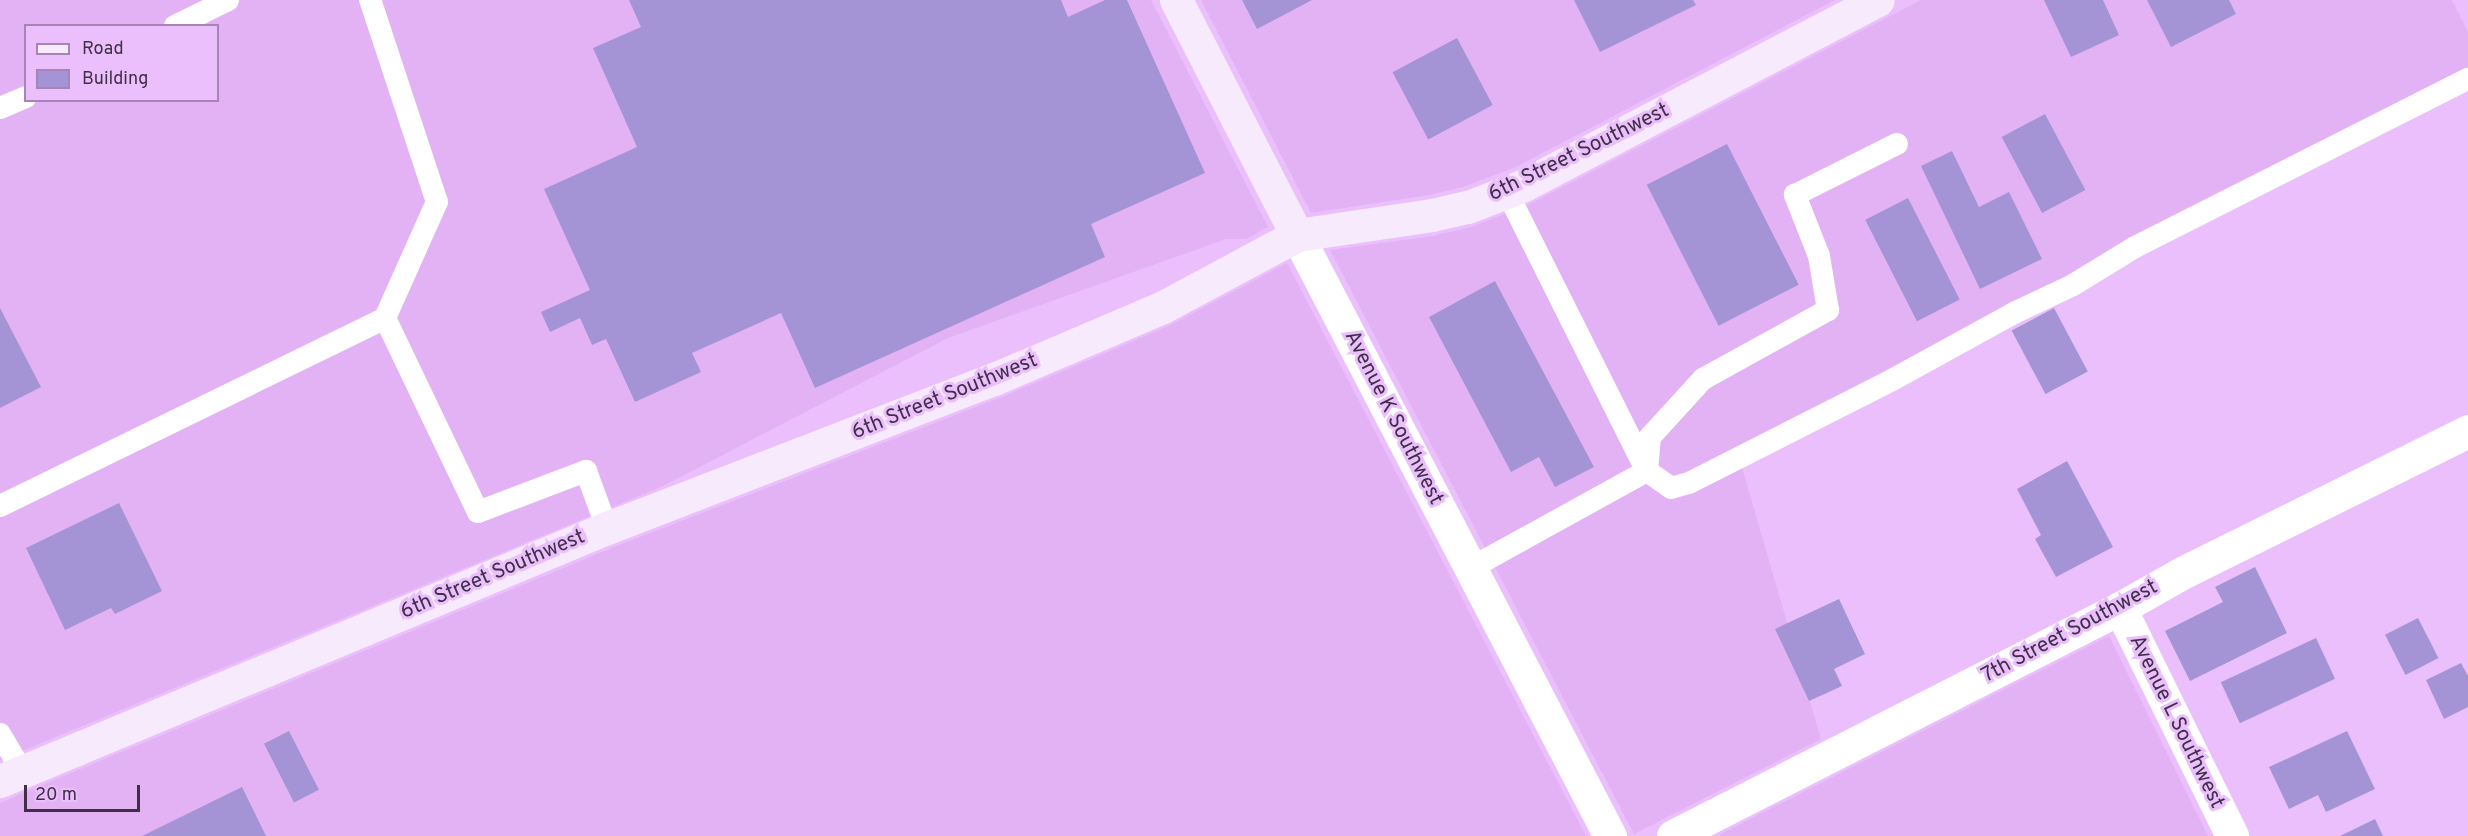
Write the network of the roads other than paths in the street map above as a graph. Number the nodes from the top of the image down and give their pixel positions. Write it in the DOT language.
graph roads {
  1 [pos="228,0"];
  2 [pos="370,0"];
  3 [pos="1176,0"];
  4 [pos="1878,0"];
  5 [pos="179,24"];
  6 [pos="2468,79"];
  7 [pos="24,98"];
  8 [pos="0,108"];
  9 [pos="1898,144"];
  10 [pos="1507,192"];
  11 [pos="1297,235"];
  12 [pos="385,318"];
  13 [pos="2468,431"];
  14 [pos="1647,471"];
  15 [pos="0,506"];
  16 [pos="607,528"];
  17 [pos="1471,568"];
  18 [pos="2120,608"];
  19 [pos="0,734"];
  20 [pos="11,776"];
  21 [pos="1610,836"];
  22 [pos="1673,836"];
  23 [pos="2232,836"];
  1 -- 5 [label="lane"];
  2 -- 12 [label="lane"];
  3 -- 11 [label="street, Avenue K Southwest"];
  4 -- 10 [label="street, 6th Street Southwest"];
  6 -- 14 [label="lane"];
  7 -- 8 [label="lane"];
  9 -- 14 [label="lane"];
  10 -- 11 [label="street, 6th Street Southwest"];
  10 -- 14 [label="lane"];
  11 -- 16 [label="street, 6th Street Southwest"];
  11 -- 17 [label="street, Avenue K Southwest"];
  12 -- 15 [label="lane"];
  12 -- 16 [label="lane"];
  13 -- 18 [label="street, 7th Street Southwest"];
  14 -- 17 [label="lane"];
  16 -- 20 [label="street, 6th Street Southwest"];
  17 -- 21 [label="street, Avenue K Southwest"];
  18 -- 22 [label="street, 7th Street Southwest"];
  18 -- 23 [label="street, Avenue L Southwest"];
  19 -- 20 [label="lane"];
}
